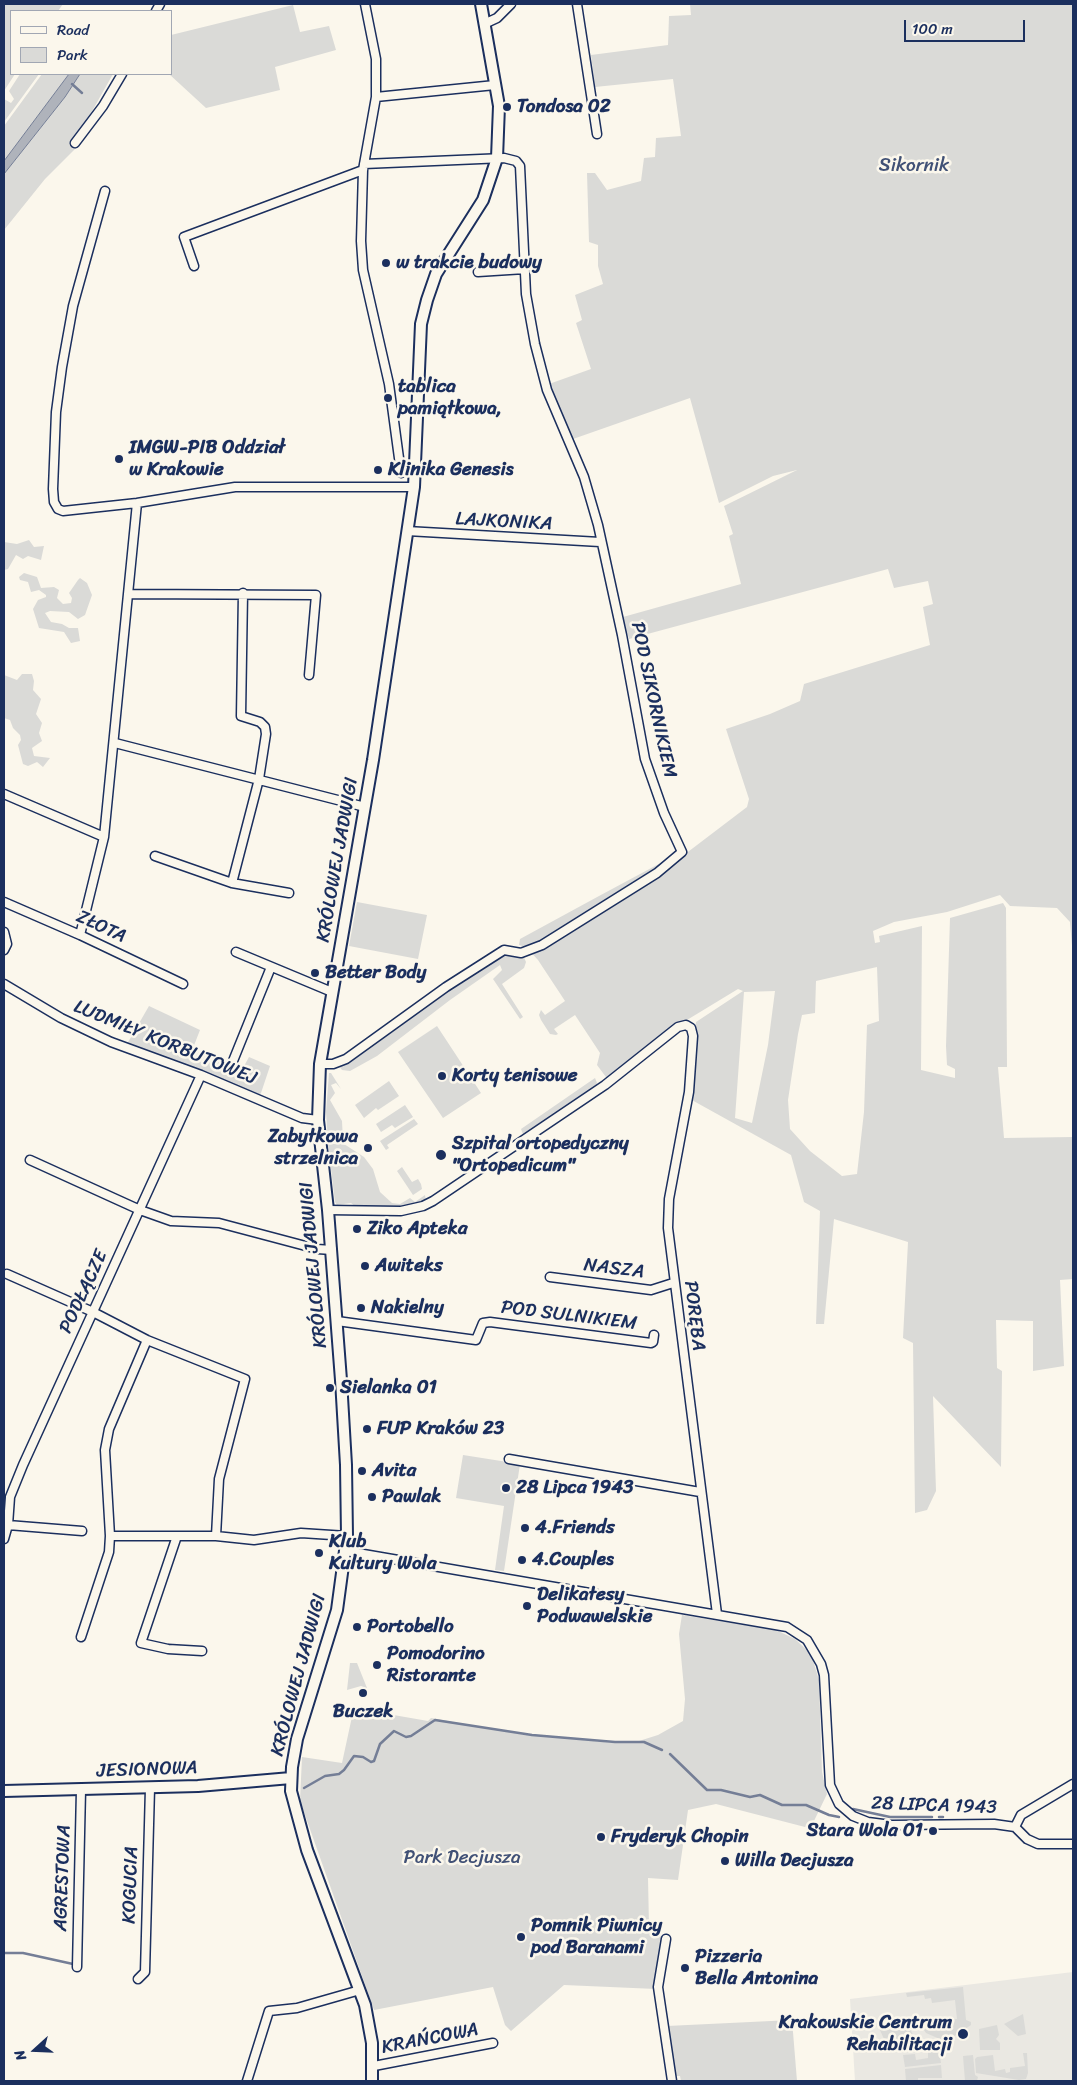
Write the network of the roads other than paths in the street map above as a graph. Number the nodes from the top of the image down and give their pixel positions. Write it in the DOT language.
graph roads {
  1 [pos="365,4"];
  2 [pos="481,4"];
  3 [pos="511,4"];
  4 [pos="577,4"];
  5 [pos="484,24"];
  6 [pos="121,75"];
  7 [pos="495,84"];
  8 [pos="376,97"];
  9 [pos="597,134"];
  10 [pos="75,143"];
  11 [pos="497,158"];
  12 [pos="363,167"];
  13 [pos="105,191"];
  14 [pos="194,266"];
  15 [pos="525,270"];
  16 [pos="478,272"];
  17 [pos="401,474"];
  18 [pos="414,486"];
  19 [pos="137,503"];
  20 [pos="407,531"];
  21 [pos="600,542"];
  22 [pos="243,592"];
  23 [pos="130,594"];
  24 [pos="309,675"];
  25 [pos="115,743"];
  26 [pos="259,779"];
  27 [pos="4,794"];
  28 [pos="365,807"];
  29 [pos="104,837"];
  30 [pos="155,856"];
  31 [pos="232,883"];
  32 [pos="289,893"];
  33 [pos="4,902"];
  34 [pos="4,932"];
  35 [pos="80,935"];
  36 [pos="4,950"];
  37 [pos="236,952"];
  38 [pos="271,967"];
  39 [pos="4,984"];
  40 [pos="183,984"];
  41 [pos="332,992"];
  42 [pos="233,1061"];
  43 [pos="320,1064"];
  44 [pos="201,1075"];
  45 [pos="318,1120"];
  46 [pos="30,1160"];
  47 [pos="140,1210"];
  48 [pos="328,1210"];
  49 [pos="332,1250"];
  50 [pos="7,1274"];
  51 [pos="550,1277"];
  52 [pos="673,1283"];
  53 [pos="93,1312"];
  54 [pos="337,1321"];
  55 [pos="654,1334"];
  56 [pos="146,1340"];
  57 [pos="509,1459"];
  58 [pos="700,1492"];
  59 [pos="8,1525"];
  60 [pos="82,1531"];
  61 [pos="110,1536"];
  62 [pos="177,1536"];
  63 [pos="216,1536"];
  64 [pos="347,1536"];
  65 [pos="4,1539"];
  66 [pos="346,1551"];
  67 [pos="717,1614"];
  68 [pos="81,1637"];
  69 [pos="202,1651"];
  70 [pos="291,1778"];
  71 [pos="1073,1784"];
  72 [pos="150,1788"];
  73 [pos="81,1790"];
  74 [pos="4,1791"];
  75 [pos="1015,1827"];
  76 [pos="1073,1844"];
  77 [pos="666,1939"];
  78 [pos="76,1967"];
  79 [pos="138,1979"];
  80 [pos="360,1990"];
  81 [pos="493,2043"];
  82 [pos="374,2066"];
  83 [pos="247,2081"];
  84 [pos="372,2081"];
  85 [pos="672,2081"];
  1 -- 8 [label="street"];
  2 -- 5 [label="street, KRÓLOWEJ JADWIGI"];
  3 -- 5 [label="street"];
  4 -- 9 [label="street"];
  5 -- 7 [label="street, KRÓLOWEJ JADWIGI"];
  6 -- 10 [label="street"];
  7 -- 8 [label="street"];
  7 -- 11 [label="street, KRÓLOWEJ JADWIGI"];
  8 -- 12 [label="street"];
  11 -- 12 [label="street"];
  11 -- 15 [label="street, POD SIKORNIKIEM"];
  11 -- 18 [label="street, KRÓLOWEJ JADWIGI"];
  12 -- 14 [label="street"];
  12 -- 17 [label="street"];
  13 -- 19 [label="street"];
  15 -- 16 [label="street"];
  15 -- 21 [label="street, POD SIKORNIKIEM"];
  18 -- 19 [label="street"];
  18 -- 20 [label="street, KRÓLOWEJ JADWIGI"];
  19 -- 23 [label="street"];
  20 -- 21 [label="street, LAJKONIKA"];
  20 -- 28 [label="street, KRÓLOWEJ JADWIGI"];
  21 -- 43 [label="street, POD SIKORNIKIEM"];
  22 -- 23 [label="street"];
  22 -- 24 [label="street"];
  22 -- 26 [label="street"];
  23 -- 25 [label="street"];
  25 -- 26 [label="street"];
  25 -- 29 [label="street"];
  26 -- 28 [label="street"];
  26 -- 31 [label="street"];
  27 -- 29 [label="street"];
  28 -- 41 [label="street, KRÓLOWEJ JADWIGI"];
  29 -- 35 [label="street"];
  30 -- 31 [label="street"];
  31 -- 32 [label="street"];
  33 -- 35 [label="street, ZŁOTA"];
  34 -- 36 [label="street"];
  35 -- 40 [label="street, ZŁOTA"];
  37 -- 38 [label="street"];
  38 -- 41 [label="street"];
  38 -- 42 [label="street"];
  39 -- 44 [label="street, LUDMIŁY KORBUTOWEJ"];
  41 -- 43 [label="street, KRÓLOWEJ JADWIGI"];
  43 -- 45 [label="street, KRÓLOWEJ JADWIGI"];
  44 -- 45 [label="street, LUDMIŁY KORBUTOWEJ"];
  44 -- 47 [label="street, PODŁĄCZE"];
  45 -- 48 [label="street, KRÓLOWEJ JADWIGI"];
  46 -- 47 [label="street"];
  47 -- 49 [label="street"];
  47 -- 53 [label="street, PODŁĄCZE"];
  48 -- 49 [label="street, KRÓLOWEJ JADWIGI"];
  48 -- 52 [label="street, PORĘBA"];
  49 -- 54 [label="street, KRÓLOWEJ JADWIGI"];
  50 -- 53 [label="street"];
  51 -- 52 [label="street, NASZA"];
  52 -- 58 [label="street, PORĘBA"];
  53 -- 56 [label="street"];
  53 -- 59 [label="street, PODŁĄCZE"];
  54 -- 55 [label="street, POD SULNIKIEM"];
  54 -- 64 [label="street, KRÓLOWEJ JADWIGI"];
  56 -- 61 [label="street"];
  56 -- 63 [label="street"];
  57 -- 58 [label="street"];
  58 -- 67 [label="street, PORĘBA"];
  59 -- 60 [label="street"];
  59 -- 65 [label="street, PODŁĄCZE"];
  61 -- 62 [label="street"];
  61 -- 68 [label="street"];
  62 -- 63 [label="street"];
  62 -- 69 [label="street"];
  63 -- 64 [label="street"];
  64 -- 66 [label="street, KRÓLOWEJ JADWIGI"];
  66 -- 67 [label="street, 28 LIPCA 1943"];
  66 -- 70 [label="street, KRÓLOWEJ JADWIGI"];
  67 -- 75 [label="street, 28 LIPCA 1943"];
  70 -- 72 [label="street, JESIONOWA"];
  70 -- 80 [label="street, KRÓLOWEJ JADWIGI"];
  71 -- 75 [label="street"];
  72 -- 73 [label="street, JESIONOWA"];
  72 -- 79 [label="street, KOGUCIA"];
  73 -- 74 [label="street, JESIONOWA"];
  73 -- 78 [label="street, AGRESTOWA"];
  75 -- 76 [label="street"];
  77 -- 85 [label="street"];
  80 -- 82 [label="street, KRÓLOWEJ JADWIGI"];
  80 -- 83 [label="street"];
  81 -- 82 [label="street, KRAŃCOWA"];
  82 -- 84 [label="street, KRÓLOWEJ JADWIGI"];
}
